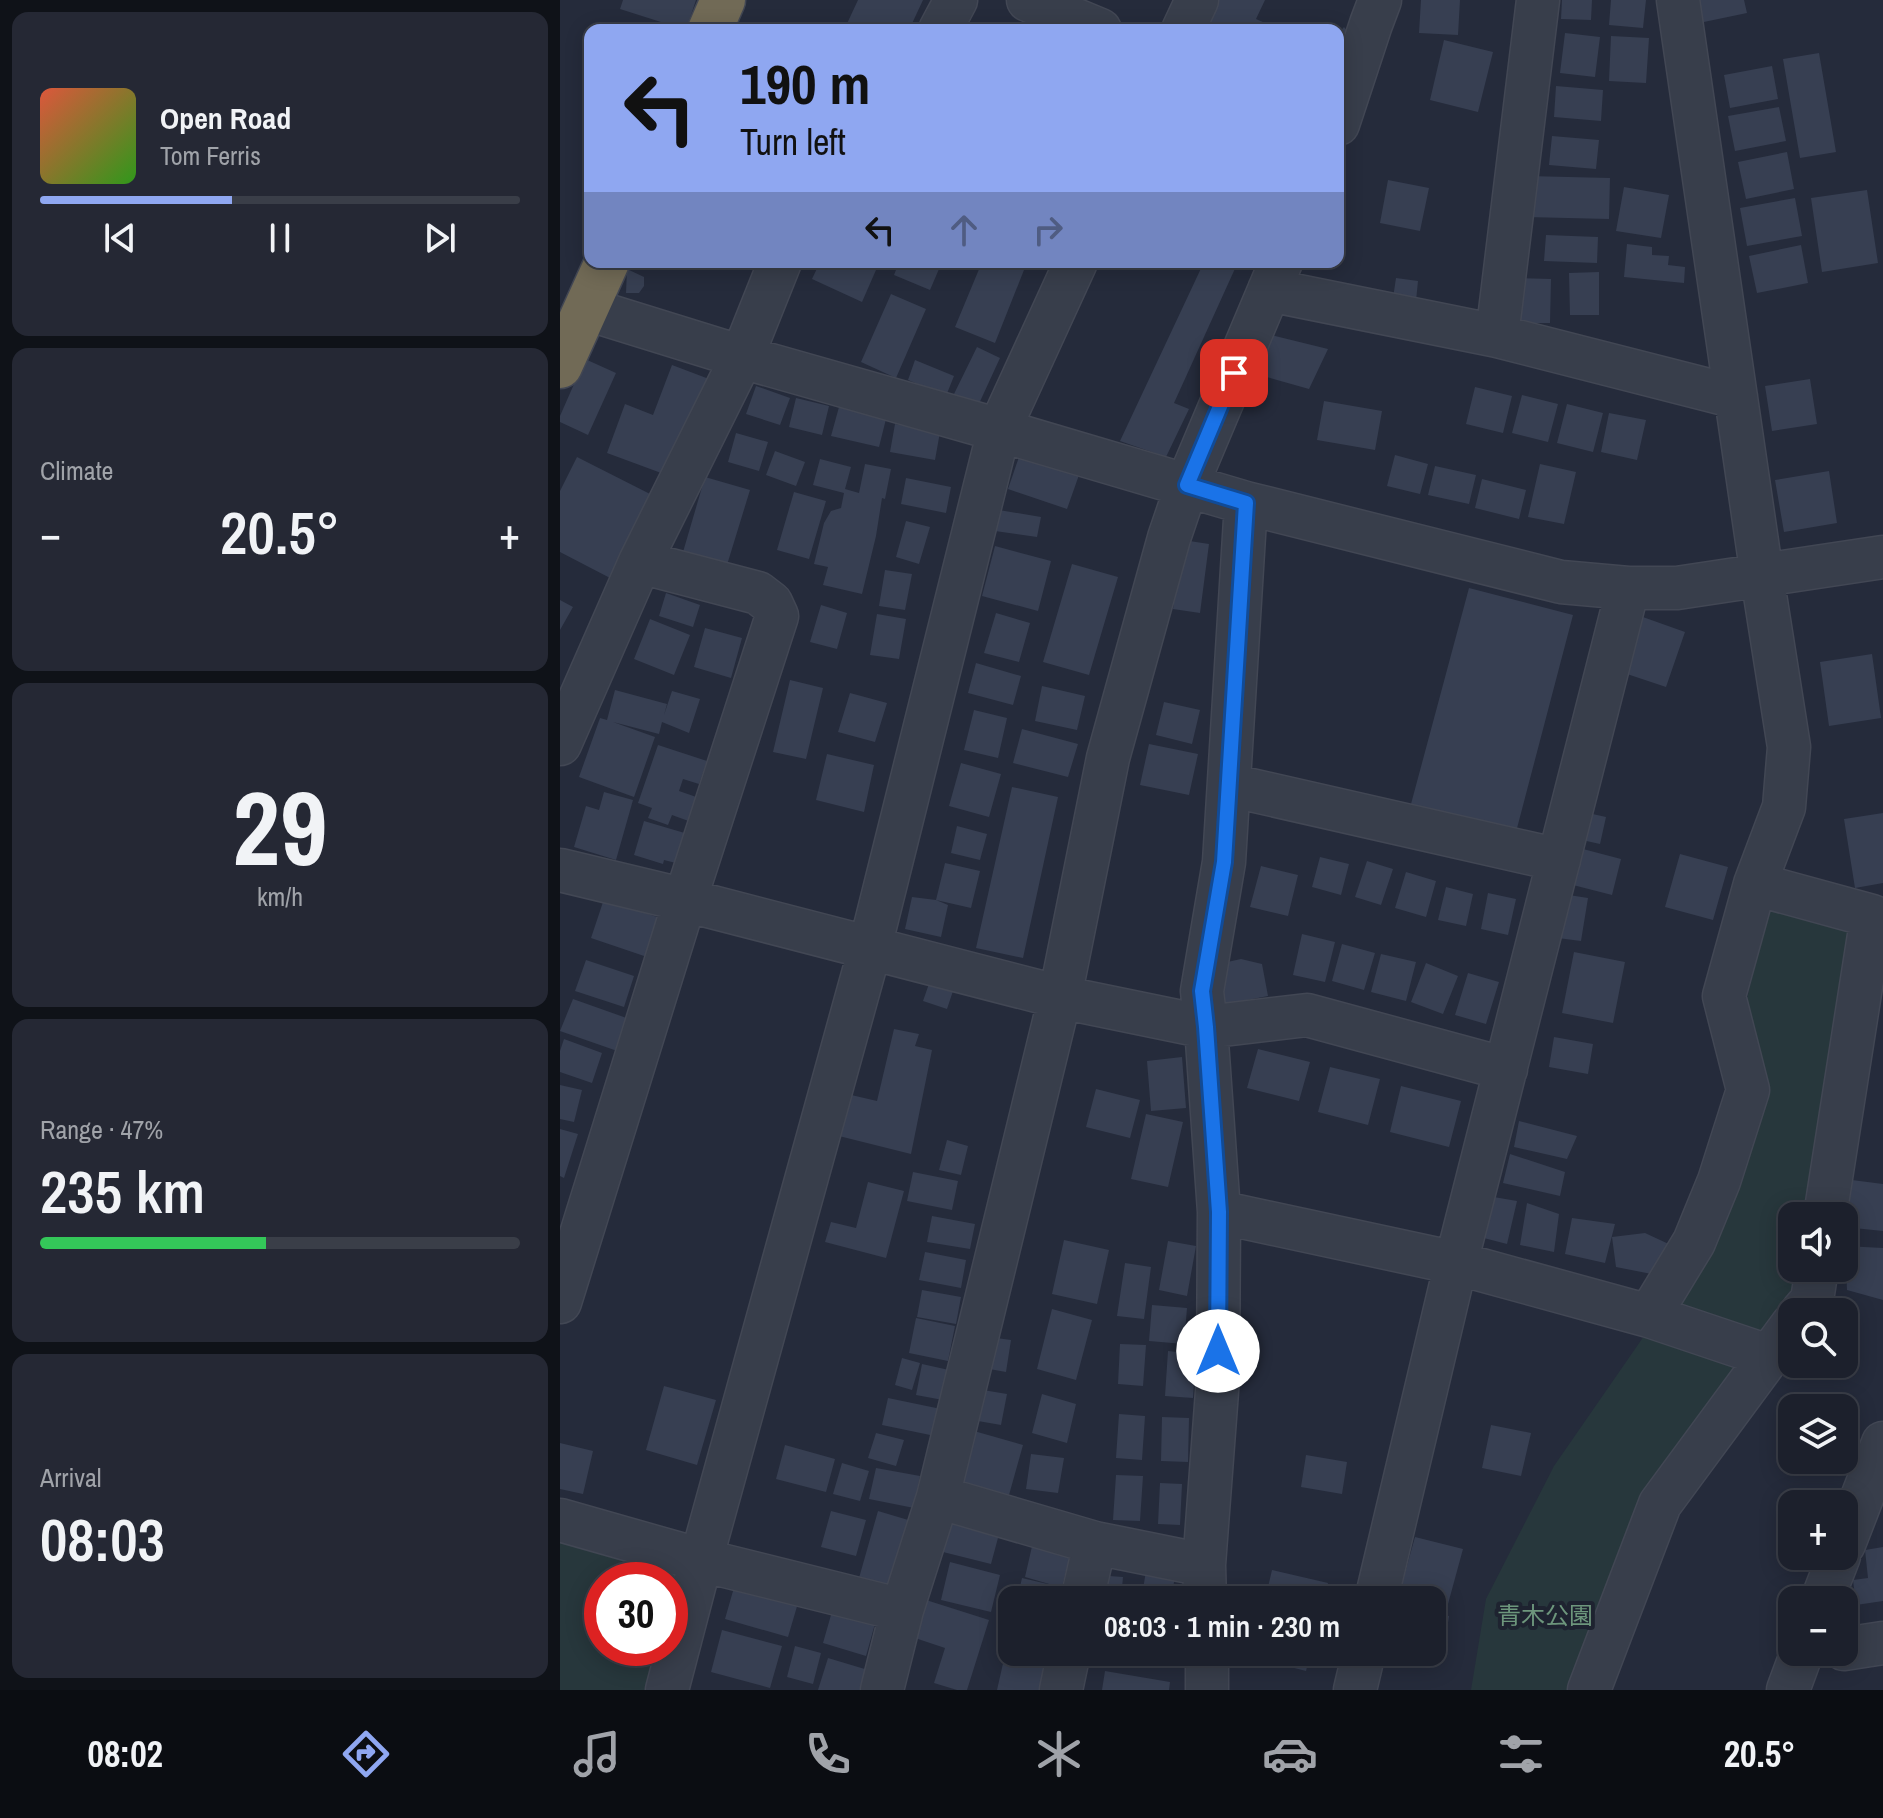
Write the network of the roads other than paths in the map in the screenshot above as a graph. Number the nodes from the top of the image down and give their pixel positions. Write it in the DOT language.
graph roads {
  1 [pos="723,0"];
  2 [pos="956,0"];
  3 [pos="1028,0"];
  4 [pos="1197,0"];
  5 [pos="1380,0"];
  6 [pos="1538,0"];
  7 [pos="1678,0"];
  8 [pos="713,24"];
  9 [pos="943,24"];
  10 [pos="1086,24"];
  11 [pos="1186,24"];
  12 [pos="1344,106"];
  13 [pos="604,268"];
  14 [pos="778,268"];
  15 [pos="1073,268"];
  16 [pos="1275,276"];
  17 [pos="587,309"];
  18 [pos="1497,336"];
  19 [pos="742,357"];
  20 [pos="560,366"];
  21 [pos="1736,397"];
  22 [pos="999,430"];
  23 [pos="1187,485"];
  24 [pos="1246,503"];
  25 [pos="1883,557"];
  26 [pos="640,562"];
  27 [pos="1762,576"];
  28 [pos="1628,588"];
  29 [pos="560,744"];
  30 [pos="1229,785"];
  31 [pos="1559,860"];
  32 [pos="560,870"];
  33 [pos="1755,884"];
  34 [pos="685,900"];
  35 [pos="869,948"];
  36 [pos="1060,997"];
  37 [pos="1206,1027"];
  38 [pos="1506,1069"];
  39 [pos="1827,1202"];
  40 [pos="1219,1212"];
  41 [pos="1456,1263"];
  42 [pos="560,1302"];
  43 [pos="1649,1316"];
  44 [pos="1778,1341"];
  45 [pos="1778,1344"];
  46 [pos="1883,1443"];
  47 [pos="938,1497"];
  48 [pos="1858,1508"];
  49 [pos="560,1520"];
  50 [pos="1095,1543"];
  51 [pos="701,1560"];
  52 [pos="1205,1583"];
  53 [pos="1085,1586"];
  54 [pos="1379,1586"];
  55 [pos="902,1610"];
  56 [pos="1883,1643"];
  57 [pos="1858,1647"];
  58 [pos="1066,1666"];
  59 [pos="1207,1666"];
  60 [pos="1361,1666"];
  61 [pos="667,1690"];
  62 [pos="882,1690"];
  63 [pos="1061,1690"];
  64 [pos="1207,1690"];
  65 [pos="1355,1690"];
  66 [pos="1589,1690"];
  1 -- 8 [label="highway"];
  2 -- 9 [label="street"];
  3 -- 10 [label="street"];
  4 -- 11 [label="street"];
  5 -- 12 [label="street"];
  6 -- 18 [label="street"];
  7 -- 21 [label="street"];
  13 -- 17 [label="highway"];
  14 -- 19 [label="street"];
  15 -- 22 [label="street"];
  16 -- 18 [label="street"];
  16 -- 23 [label="street"];
  17 -- 19 [label="street"];
  17 -- 20 [label="highway"];
  18 -- 21 [label="street"];
  19 -- 22 [label="street"];
  19 -- 26 [label="street"];
  21 -- 27 [label="street"];
  22 -- 23 [label="street"];
  22 -- 35 [label="street"];
  23 -- 24 [label="street"];
  23 -- 36 [label="street"];
  24 -- 28 [label="street"];
  24 -- 30 [label="street"];
  25 -- 27 [label="street"];
  26 -- 29 [label="street"];
  26 -- 34 [label="street"];
  27 -- 28 [label="street"];
  27 -- 33 [label="street"];
  28 -- 31 [label="street"];
  30 -- 31 [label="street"];
  30 -- 37 [label="street"];
  31 -- 38 [label="street"];
  32 -- 34 [label="street"];
  33 -- 39 [label="street"];
  33 -- 43 [label="street"];
  34 -- 35 [label="street"];
  34 -- 42 [label="street"];
  35 -- 36 [label="street"];
  35 -- 51 [label="street"];
  36 -- 37 [label="street"];
  36 -- 47 [label="street"];
  37 -- 38 [label="street"];
  37 -- 40 [label="street"];
  38 -- 41 [label="street"];
  40 -- 41 [label="street"];
  40 -- 52 [label="street"];
  41 -- 43 [label="street"];
  41 -- 54 [label="street"];
  43 -- 44 [label="street"];
  45 -- 66 [label="street"];
  46 -- 48 [label="street"];
  47 -- 50 [label="street"];
  47 -- 55 [label="street"];
  49 -- 51 [label="street"];
  50 -- 52 [label="street"];
  50 -- 53 [label="street"];
  51 -- 55 [label="street"];
  51 -- 61 [label="street"];
  55 -- 62 [label="street"];
  56 -- 57 [label="street"];
  58 -- 63 [label="street"];
  59 -- 64 [label="street"];
  60 -- 65 [label="street"];
}
